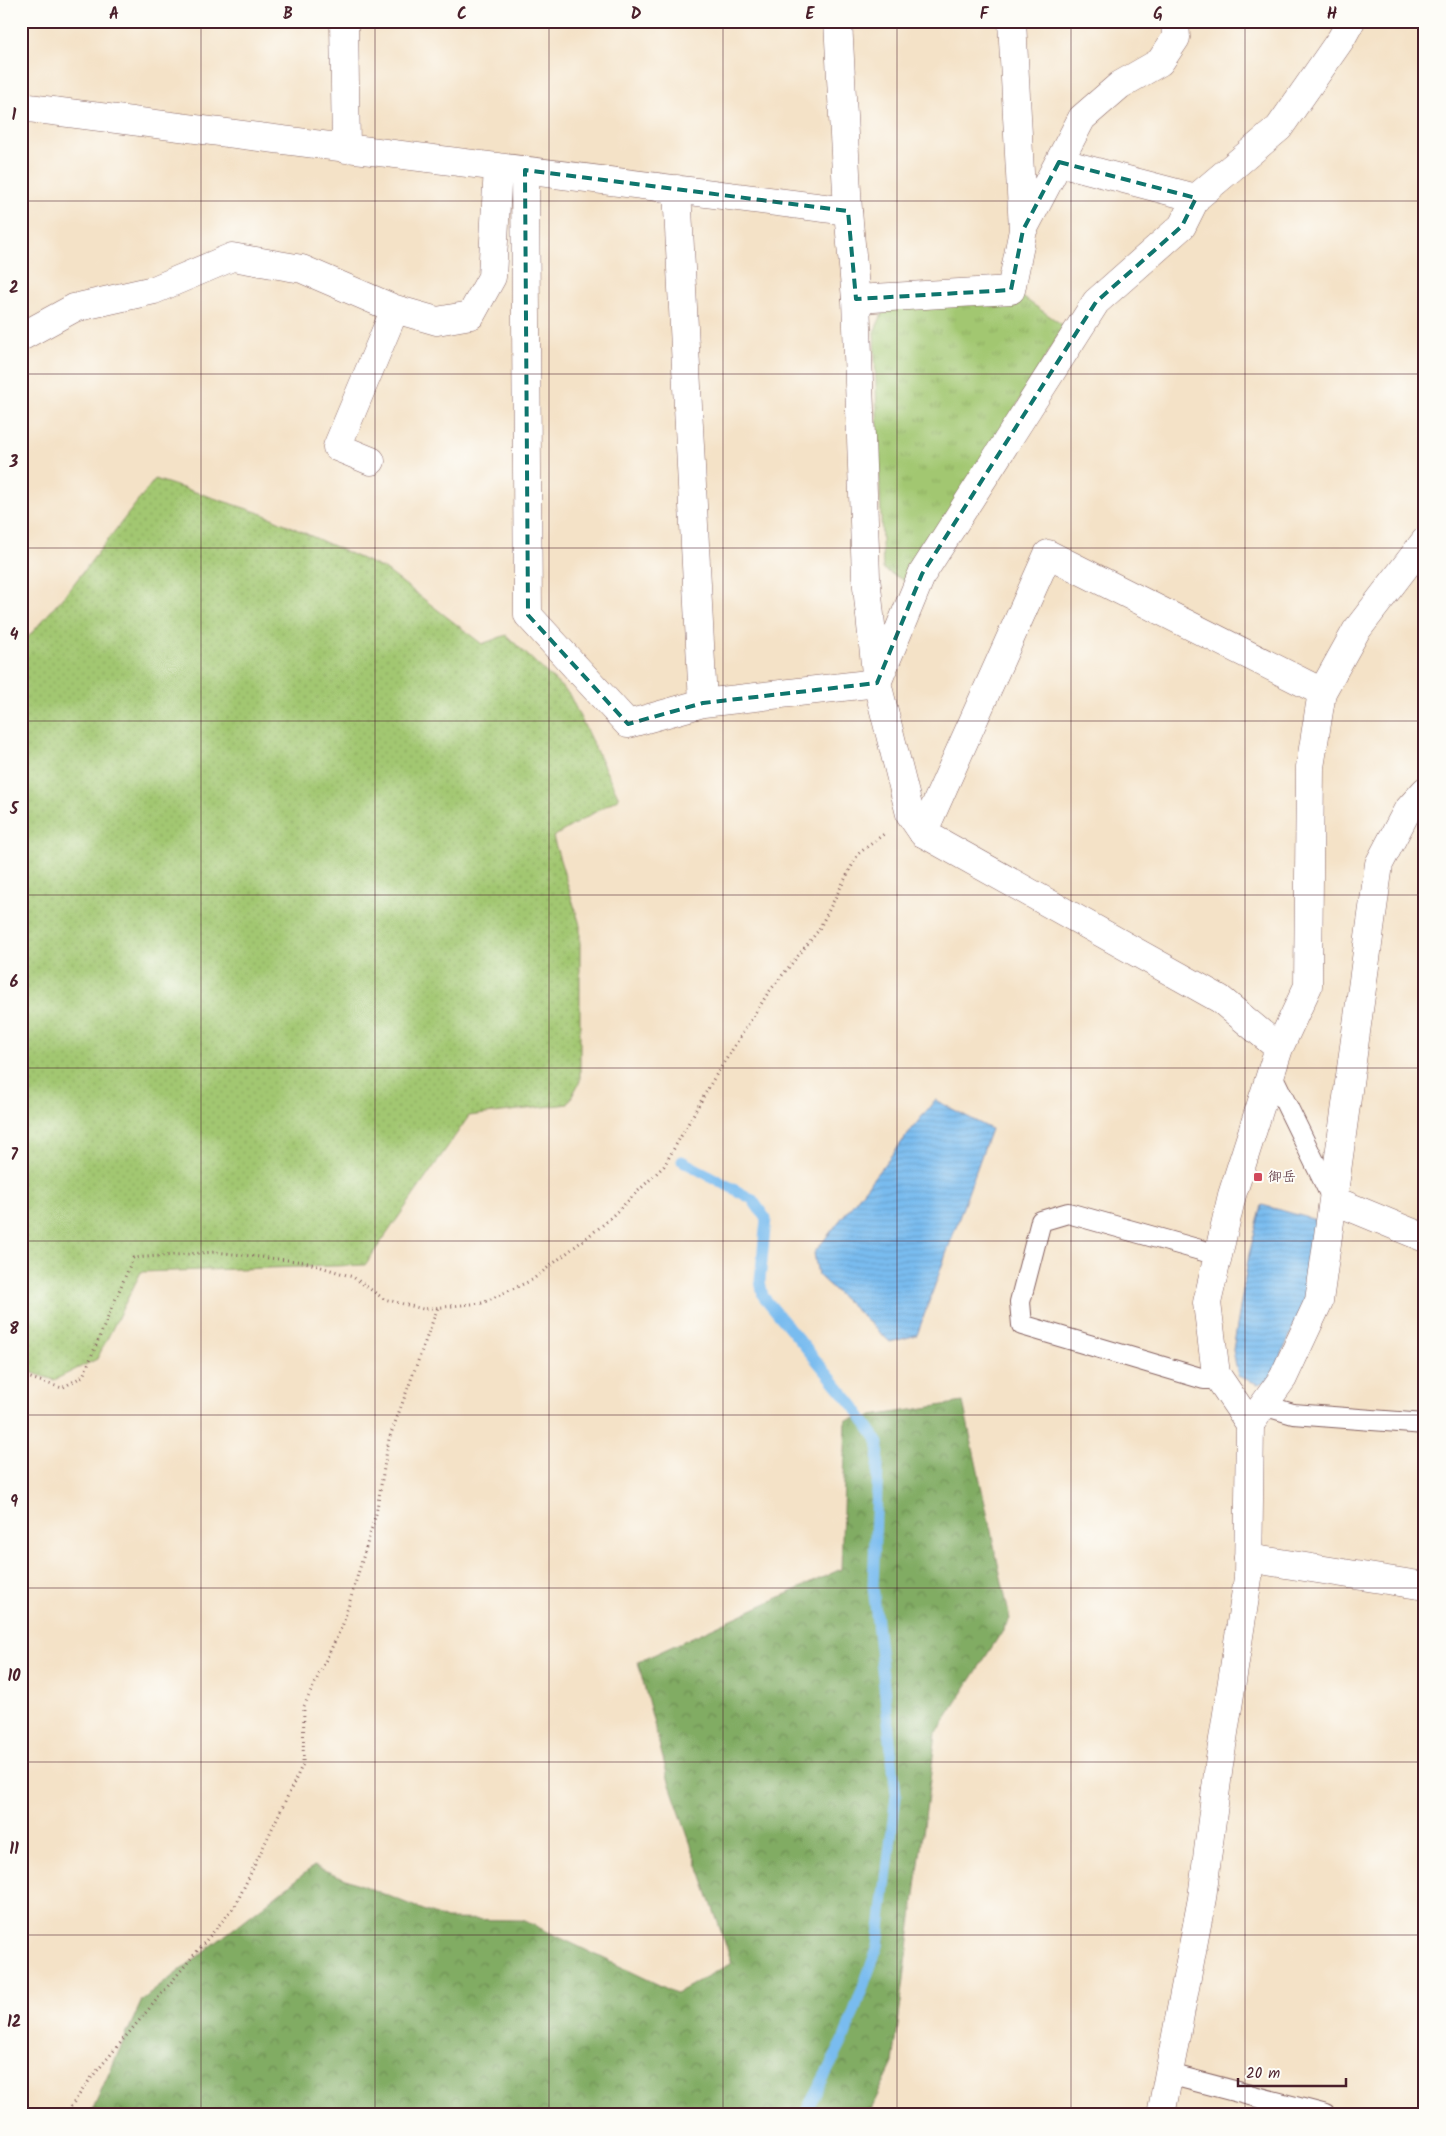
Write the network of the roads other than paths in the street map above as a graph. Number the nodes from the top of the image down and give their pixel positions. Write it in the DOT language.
graph roads {
  1 [pos="344,21"];
  2 [pos="1012,21"];
  3 [pos="1175,21"];
  4 [pos="1350,21"];
  5 [pos="831,22"];
  6 [pos="21,107"];
  7 [pos="346,148"];
  8 [pos="1059,162"];
  9 [pos="498,167"];
  10 [pos="525,170"];
  11 [pos="677,189"];
  12 [pos="1196,198"];
  13 [pos="848,211"];
  14 [pos="1023,230"];
  15 [pos="856,299"];
  16 [pos="395,309"];
  17 [pos="21,337"];
  18 [pos="371,461"];
  19 [pos="1425,541"];
  20 [pos="877,683"];
  21 [pos="1322,692"];
  22 [pos="703,703"];
  23 [pos="1425,791"];
  24 [pos="917,824"];
  25 [pos="1275,1061"];
  26 [pos="1333,1200"];
  27 [pos="1425,1238"];
  28 [pos="1218,1255"];
  29 [pos="1219,1379"];
  30 [pos="1256,1414"];
  31 [pos="1425,1424"];
  32 [pos="1248,1558"];
  33 [pos="1425,1586"];
  34 [pos="1169,2074"];
  35 [pos="1161,2115"];
  36 [pos="1326,2115"];
  1 -- 7 [label="street"];
  2 -- 14 [label="street"];
  3 -- 8 [label="street"];
  4 -- 12 [label="street"];
  5 -- 13 [label="street"];
  6 -- 7 [label="street"];
  7 -- 9 [label="street"];
  8 -- 12 [label="street"];
  8 -- 14 [label="street"];
  9 -- 10 [label="street"];
  9 -- 16 [label="street"];
  10 -- 11 [label="street"];
  10 -- 22 [label="street"];
  11 -- 13 [label="street"];
  11 -- 22 [label="street"];
  12 -- 20 [label="street"];
  13 -- 15 [label="street"];
  14 -- 15 [label="street"];
  15 -- 20 [label="street"];
  16 -- 17 [label="street"];
  16 -- 18 [label="street"];
  19 -- 21 [label="street"];
  20 -- 22 [label="street"];
  20 -- 24 [label="street"];
  21 -- 24 [label="street"];
  21 -- 25 [label="street"];
  23 -- 26 [label="street"];
  24 -- 25 [label="street"];
  25 -- 26 [label="lane"];
  25 -- 28 [label="street"];
  26 -- 27 [label="street"];
  26 -- 30 [label="street"];
  28 -- 29 [label="street"];
  28 -- 29 [label="lane"];
  29 -- 30 [label="street"];
  30 -- 31 [label="lane"];
  30 -- 32 [label="street"];
  32 -- 33 [label="street"];
  32 -- 34 [label="street"];
  34 -- 35 [label="street"];
  34 -- 36 [label="lane"];
}
